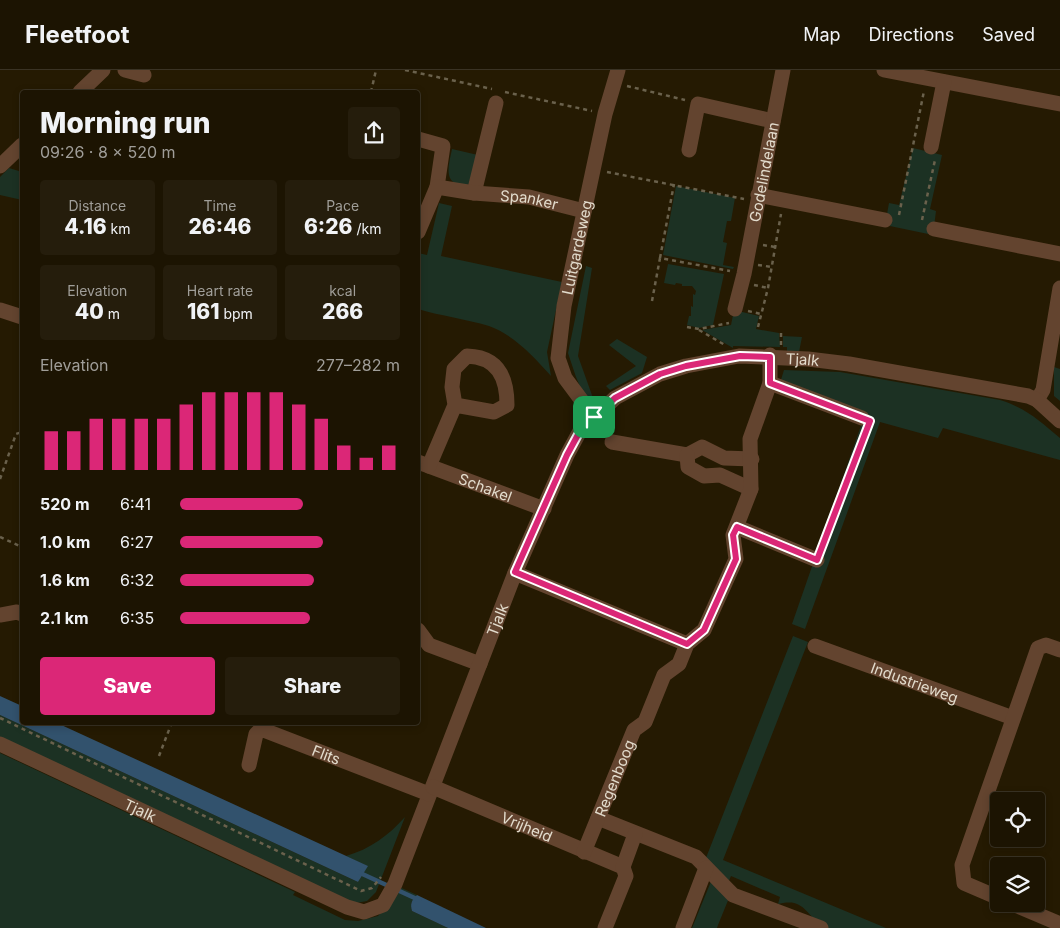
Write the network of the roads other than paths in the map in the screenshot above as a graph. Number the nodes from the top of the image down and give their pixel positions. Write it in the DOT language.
graph roads {
  1 [pos="103,70"];
  2 [pos="125,70"];
  3 [pos="783,70"];
  4 [pos="884,70"];
  5 [pos="144,75"];
  6 [pos="617,77"];
  7 [pos="944,82"];
  8 [pos="82,90"];
  9 [pos="496,103"];
  10 [pos="1060,104"];
  11 [pos="773,122"];
  12 [pos="420,140"];
  13 [pos="20,147"];
  14 [pos="931,147"];
  15 [pos="689,150"];
  16 [pos="0,166"];
  17 [pos="438,187"];
  18 [pos="474,193"];
  19 [pos="758,195"];
  20 [pos="584,211"];
  21 [pos="891,221"];
  22 [pos="420,228"];
  23 [pos="934,229"];
  24 [pos="1060,254"];
  25 [pos="1060,288"];
  26 [pos="0,310"];
  27 [pos="733,315"];
  28 [pos="20,316"];
  29 [pos="774,353"];
  30 [pos="770,383"];
  31 [pos="1036,400"];
  32 [pos="455,405"];
  33 [pos="594,417"];
  34 [pos="862,418"];
  35 [pos="1060,421"];
  36 [pos="612,442"];
  37 [pos="687,455"];
  38 [pos="752,459"];
  39 [pos="423,464"];
  40 [pos="751,489"];
  41 [pos="544,509"];
  42 [pos="737,527"];
  43 [pos="817,560"];
  44 [pos="515,572"];
  45 [pos="20,613"];
  46 [pos="0,614"];
  47 [pos="420,633"];
  48 [pos="687,644"];
  49 [pos="815,646"];
  50 [pos="1060,650"];
  51 [pos="480,664"];
  52 [pos="1013,718"];
  53 [pos="0,744"];
  54 [pos="249,766"];
  55 [pos="431,791"];
  56 [pos="598,818"];
  57 [pos="635,834"];
  58 [pos="584,852"];
  59 [pos="623,867"];
  60 [pos="706,868"];
  61 [pos="990,894"];
  62 [pos="1032,912"];
  63 [pos="1060,924"];
  64 [pos="606,928"];
  65 [pos="683,928"];
  66 [pos="821,928"];
  1 -- 8 [label="street"];
  2 -- 5 [label="street"];
  3 -- 11 [label="street, Godelindelaan"];
  4 -- 7 [label="street"];
  6 -- 20 [label="street, Luitgardeweg"];
  7 -- 10 [label="street"];
  7 -- 14 [label="street"];
  9 -- 18 [label="street"];
  11 -- 15 [label="street"];
  11 -- 19 [label="street, Godelindelaan"];
  12 -- 17 [label="street"];
  13 -- 16 [label="street"];
  17 -- 18 [label="street, Spanker"];
  17 -- 22 [label="street"];
  18 -- 20 [label="street, Spanker"];
  19 -- 21 [label="street"];
  19 -- 27 [label="street, Godelindelaan"];
  20 -- 33 [label="street, Luitgardeweg"];
  23 -- 24 [label="street"];
  25 -- 31 [label="street"];
  26 -- 28 [label="street"];
  29 -- 30 [label="street, Regenboog"];
  29 -- 31 [label="street, Tjalk"];
  29 -- 33 [label="street, Tjalk"];
  30 -- 34 [label="street"];
  30 -- 38 [label="street, Regenboog"];
  31 -- 35 [label="street, Tjalk"];
  32 -- 39 [label="street, Schakel"];
  33 -- 41 [label="street, Tjalk"];
  36 -- 37 [label="street"];
  37 -- 38 [label="street"];
  37 -- 40 [label="street"];
  38 -- 40 [label="street, Regenboog"];
  39 -- 41 [label="street, Schakel"];
  40 -- 42 [label="street, Regenboog"];
  41 -- 44 [label="street, Tjalk"];
  42 -- 43 [label="street"];
  42 -- 48 [label="street, Regenboog"];
  44 -- 48 [label="street"];
  44 -- 51 [label="street, Tjalk"];
  45 -- 46 [label="street"];
  47 -- 51 [label="street"];
  48 -- 56 [label="street, Regenboog"];
  49 -- 52 [label="street, Industrieweg"];
  50 -- 52 [label="street"];
  51 -- 55 [label="street, Tjalk"];
  52 -- 61 [label="street"];
  53 -- 55 [label="street, Tjalk"];
  54 -- 55 [label="street, Flits"];
  55 -- 58 [label="street, Vrijheid"];
  56 -- 57 [label="street"];
  56 -- 58 [label="street, Regenboog"];
  57 -- 59 [label="street"];
  57 -- 60 [label="street"];
  58 -- 59 [label="street, Vrijheid"];
  59 -- 64 [label="street"];
  60 -- 65 [label="street"];
  60 -- 66 [label="street"];
  62 -- 63 [label="street"];
}
